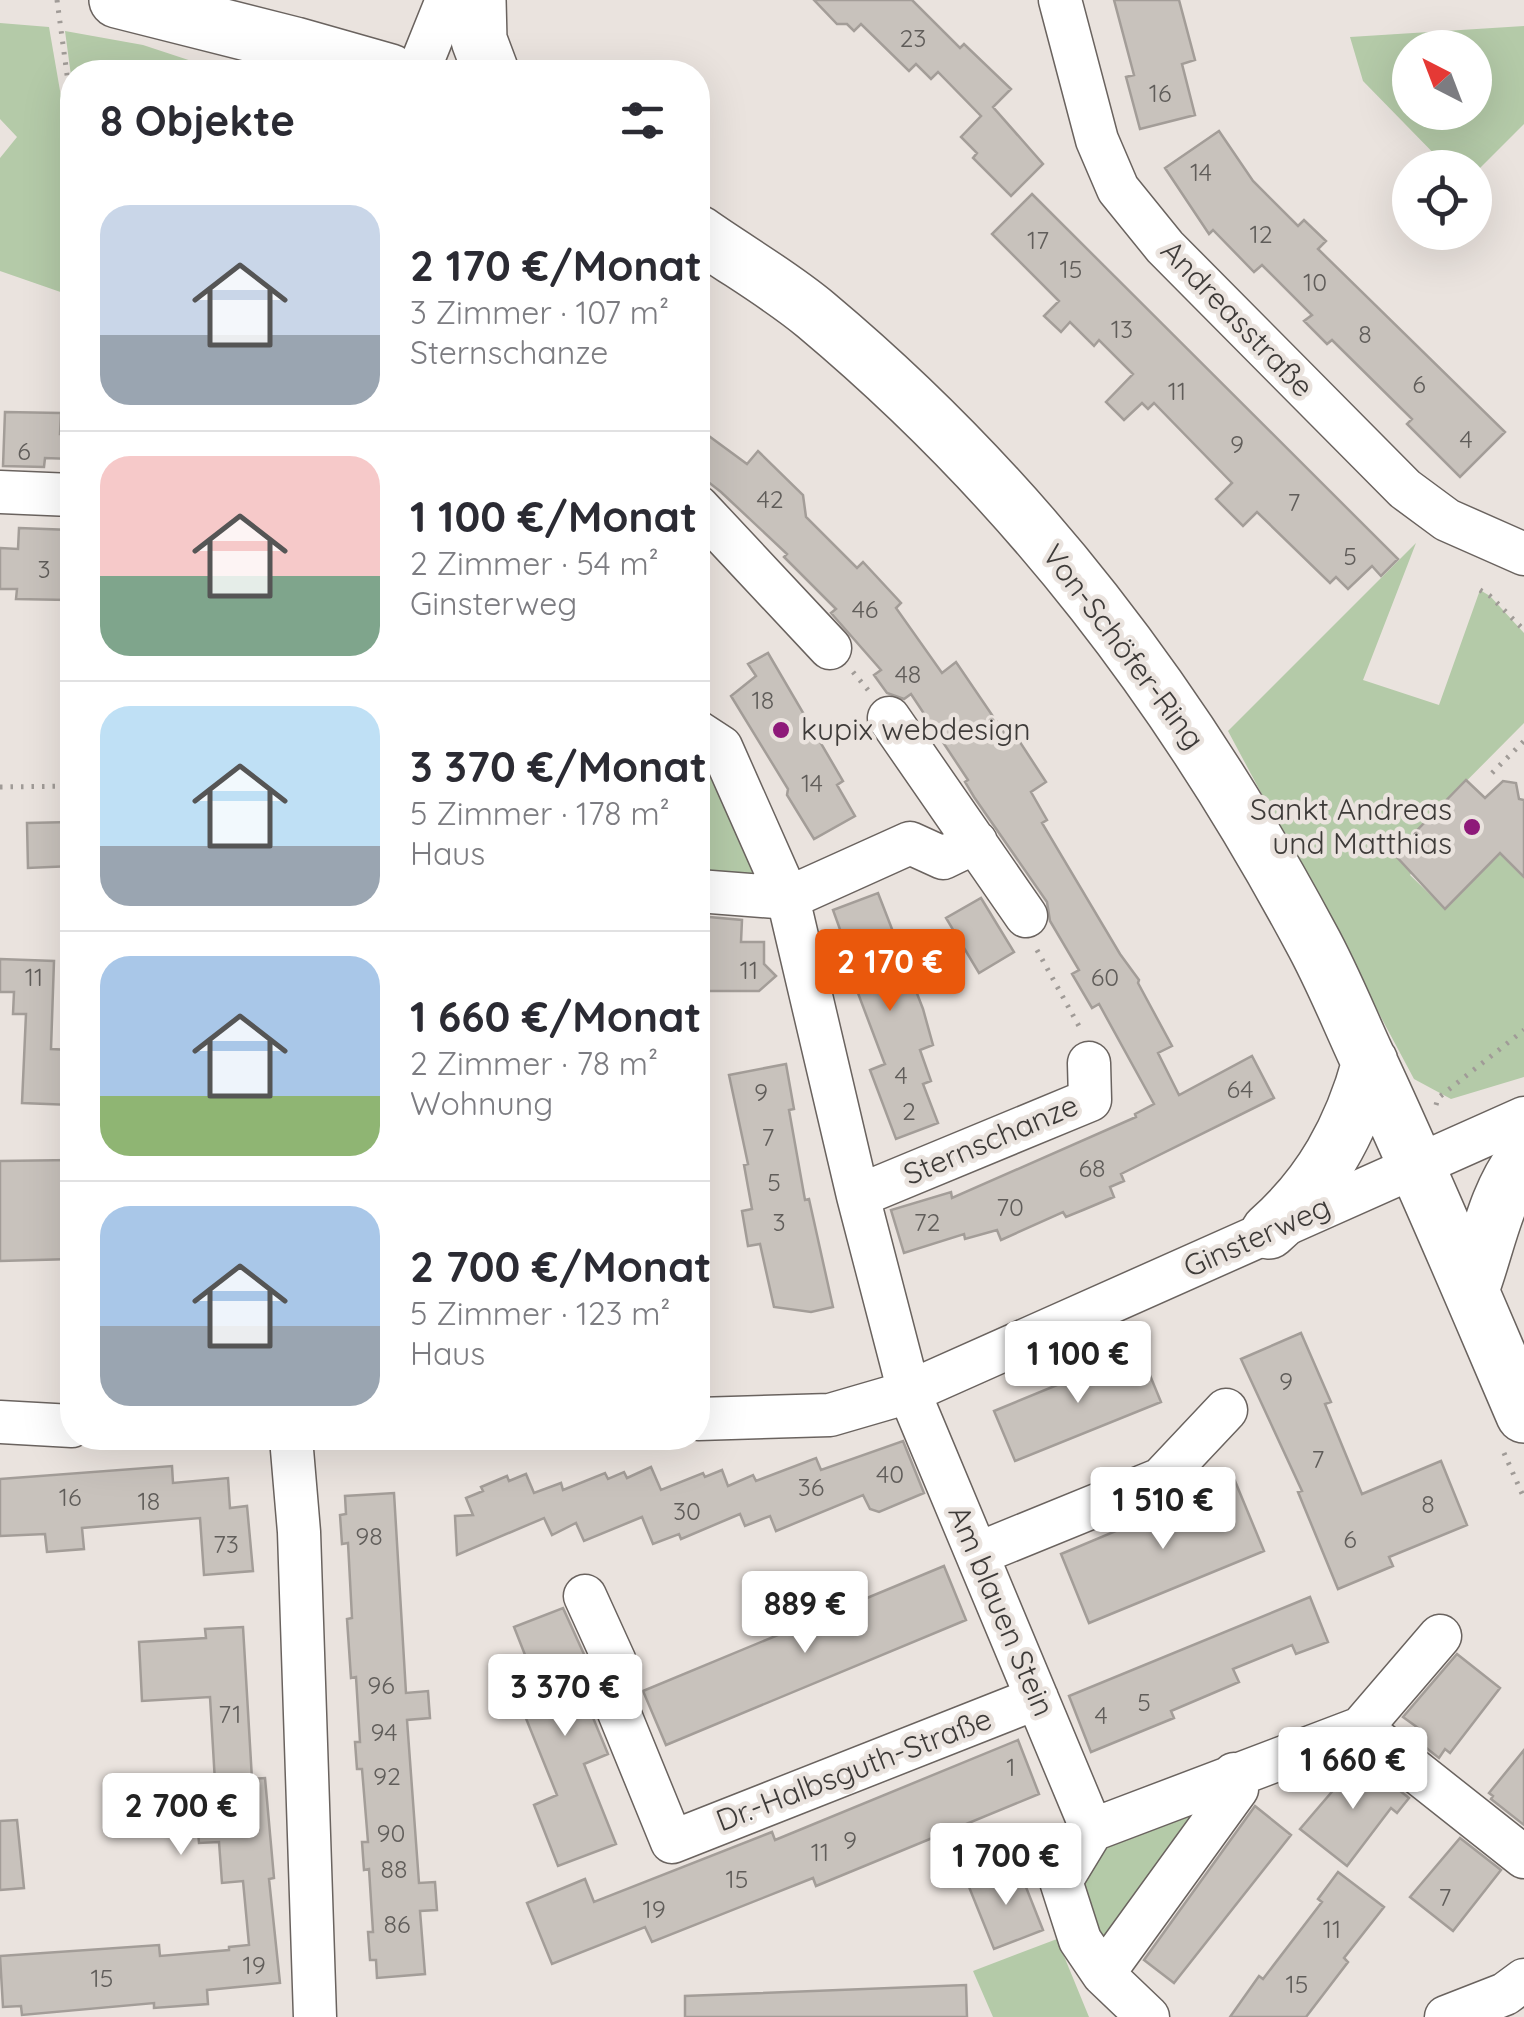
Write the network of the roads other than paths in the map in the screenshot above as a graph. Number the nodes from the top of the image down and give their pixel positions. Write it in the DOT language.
graph roads {
  1 [pos="117,0"];
  2 [pos="446,0"];
  3 [pos="478,0"];
  4 [pos="1060,0"];
  5 [pos="303,59"];
  6 [pos="423,60"];
  7 [pos="486,60"];
  8 [pos="710,241"];
  9 [pos="0,492"];
  10 [pos="60,494"];
  11 [pos="710,519"];
  12 [pos="1524,554"];
  13 [pos="830,648"];
  14 [pos="889,718"];
  15 [pos="710,740"];
  16 [pos="959,850"];
  17 [pos="710,892"];
  18 [pos="788,898"];
  19 [pos="1026,916"];
  20 [pos="1370,1062"];
  21 [pos="1088,1063"];
  22 [pos="1524,1118"];
  23 [pos="1524,1158"];
  24 [pos="1418,1165"];
  25 [pos="858,1196"];
  26 [pos="1269,1231"];
  27 [pos="1471,1290"];
  28 [pos="909,1392"];
  29 [pos="1226,1410"];
  30 [pos="1524,1415"];
  31 [pos="710,1419"];
  32 [pos="0,1422"];
  33 [pos="60,1425"];
  34 [pos="292,1450"];
  35 [pos="977,1554"];
  36 [pos="585,1596"];
  37 [pos="1440,1636"];
  38 [pos="1037,1698"];
  39 [pos="1361,1728"];
  40 [pos="1234,1774"];
  41 [pos="1092,1830"];
  42 [pos="1524,1857"];
  43 [pos="1102,1974"];
  44 [pos="1524,1980"];
  45 [pos="1143,2016"];
  46 [pos="316,2017"];
  47 [pos="1446,2017"];
  1 -- 5 [label="main road"];
  2 -- 6 [label="street"];
  3 -- 7 [label="main road"];
  4 -- 12 [label="street, Andreasstraße"];
  8 -- 20 [label="main road, Von-Schöfer-Ring"];
  9 -- 10 [label="street"];
  11 -- 13 [label="street"];
  14 -- 16 [label="street"];
  15 -- 18 [label="street"];
  16 -- 18 [label="street"];
  16 -- 19 [label="street"];
  17 -- 18 [label="street"];
  18 -- 25 [label="street"];
  20 -- 24 [label="main road, Von-Schöfer-Ring"];
  20 -- 26 [label="main road"];
  21 -- 25 [label="street, Sternschanze"];
  22 -- 24 [label="street, Ginsterweg"];
  23 -- 27 [label="main road"];
  24 -- 26 [label="street, Ginsterweg"];
  24 -- 27 [label="main road, Von-Schöfer-Ring"];
  25 -- 28 [label="street"];
  26 -- 28 [label="street, Ginsterweg"];
  27 -- 30 [label="main road, Von-Schöfer-Ring"];
  28 -- 31 [label="street, Ginsterweg"];
  28 -- 35 [label="street, Am blauen Stein"];
  29 -- 35 [label="street"];
  32 -- 33 [label="street"];
  34 -- 46 [label="street"];
  35 -- 38 [label="street, Am blauen Stein"];
  36 -- 38 [label="street, Dr.-Halbsguth-Straße"];
  37 -- 39 [label="street"];
  38 -- 41 [label="street, Am blauen Stein"];
  39 -- 40 [label="street"];
  39 -- 42 [label="street"];
  40 -- 41 [label="street"];
  40 -- 43 [label="street"];
  41 -- 43 [label="street"];
  43 -- 45 [label="street"];
  44 -- 47 [label="street"];
}
